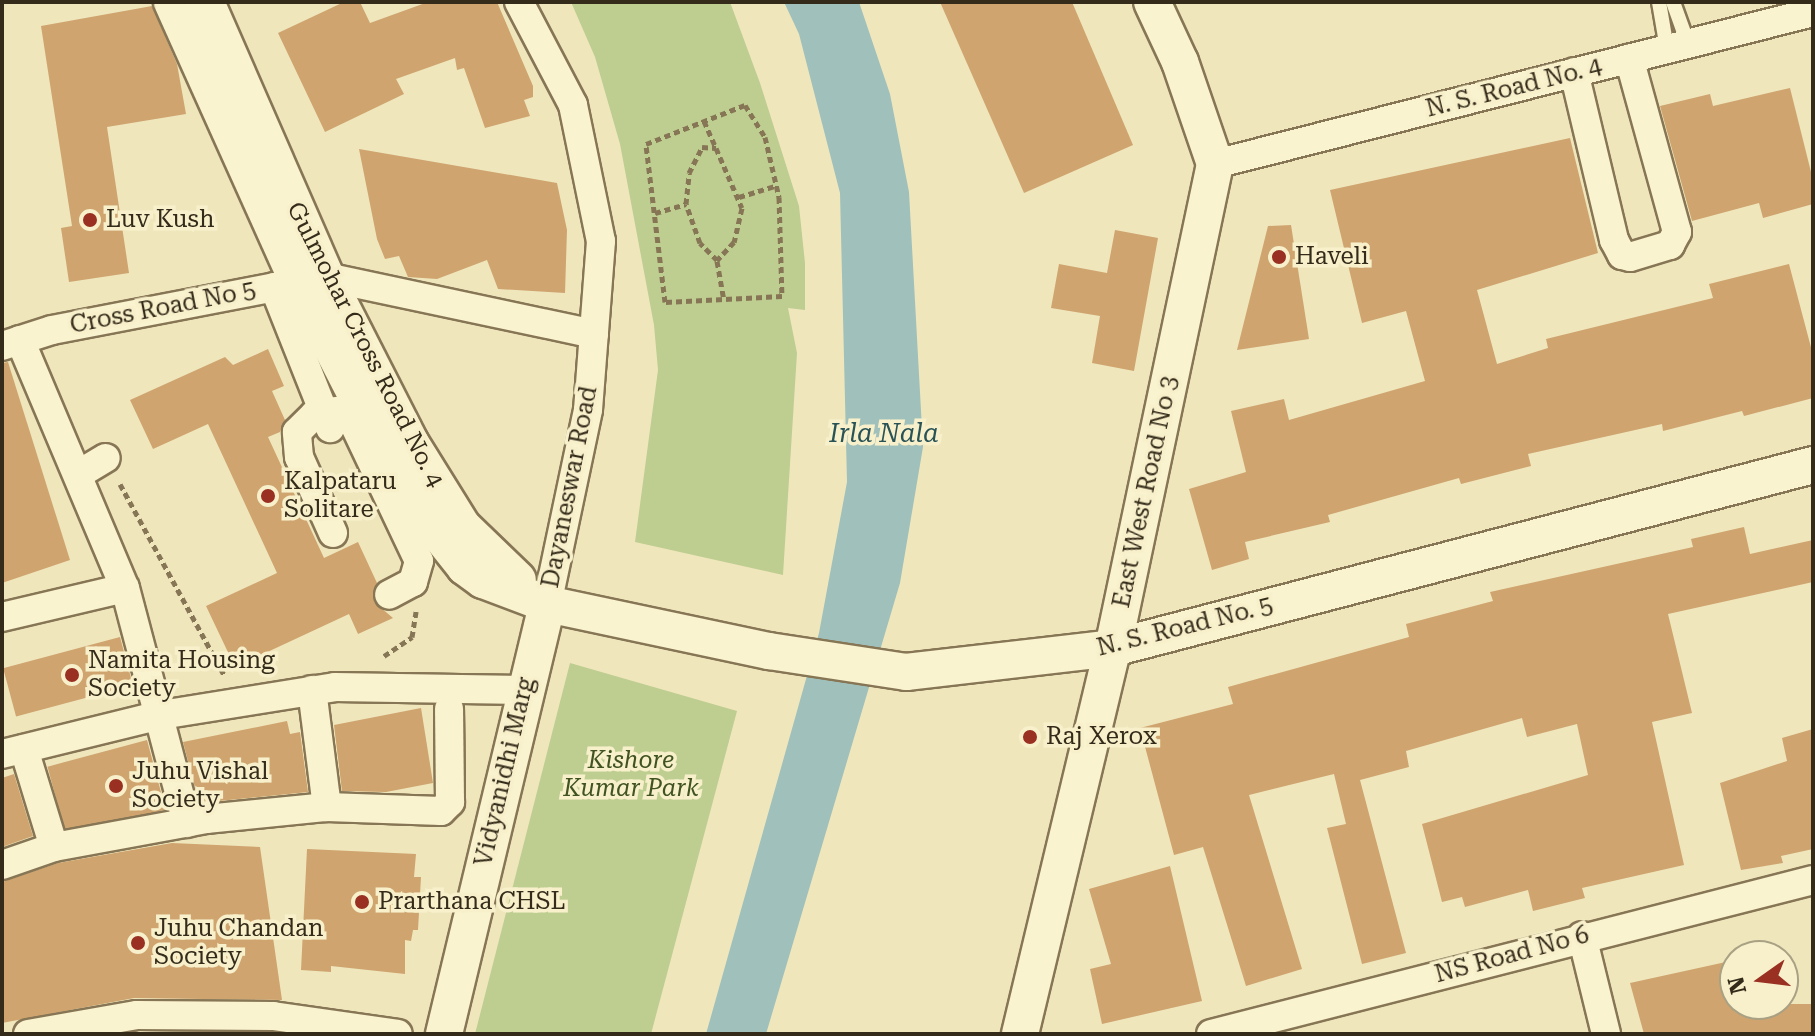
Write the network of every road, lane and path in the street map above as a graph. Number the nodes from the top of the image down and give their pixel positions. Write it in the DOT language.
graph roads {
  1 [pos="172,2"];
  2 [pos="206,2"];
  3 [pos="519,2"];
  4 [pos="1152,2"];
  5 [pos="1659,2"];
  6 [pos="1673,2"];
  7 [pos="1813,12"];
  8 [pos="1678,46"];
  9 [pos="1629,58"];
  10 [pos="1574,72"];
  11 [pos="704,121"];
  12 [pos="716,148"];
  13 [pos="1215,164"];
  14 [pos="776,186"];
  15 [pos="739,197"];
  16 [pos="686,204"];
  17 [pos="655,213"];
  18 [pos="717,260"];
  19 [pos="299,282"];
  20 [pos="724,299"];
  21 [pos="594,334"];
  22 [pos="11,343"];
  23 [pos="328,420"];
  24 [pos="106,458"];
  25 [pos="1813,465"];
  26 [pos="79,474"];
  27 [pos="333,533"];
  28 [pos="423,568"];
  29 [pos="125,588"];
  30 [pos="547,604"];
  31 [pos="2,617"];
  32 [pos="1113,648"];
  33 [pos="367,659"];
  34 [pos="292,687"];
  35 [pos="524,690"];
  36 [pos="449,709"];
  37 [pos="161,715"];
  38 [pos="13,751"];
  39 [pos="322,807"];
  40 [pos="187,823"];
  41 [pos="54,847"];
  42 [pos="2,865"];
  43 [pos="1813,880"];
  44 [pos="1582,936"];
  45 [pos="28,1034"];
  46 [pos="398,1034"];
  47 [pos="444,1034"];
  48 [pos="1020,1034"];
  49 [pos="1211,1034"];
  50 [pos="1606,1034"];
  1 -- 19 [label="street, Gulmohar Cross Road No. 4"];
  2 -- 19 [label="street, Gulmohar Cross Road No. 4"];
  3 -- 21 [label="street, Dayaneswar Road"];
  4 -- 13 [label="street"];
  5 -- 8 [label="lane"];
  6 -- 8 [label="lane"];
  7 -- 8 [label="street, N. S. Road No. 4"];
  8 -- 9 [label="street, N. S. Road No. 4"];
  9 -- 10 [label="street, N. S. Road No. 4"];
  9 -- 10 [label="street"];
  10 -- 13 [label="street, N. S. Road No. 4"];
  11 -- 12 [label="path"];
  11 -- 14 [label="path"];
  11 -- 17 [label="path"];
  12 -- 15 [label="path"];
  12 -- 16 [label="path"];
  13 -- 32 [label="street, East West Road No 3"];
  14 -- 15 [label="path"];
  14 -- 20 [label="path"];
  15 -- 18 [label="path"];
  16 -- 17 [label="path"];
  16 -- 18 [label="path"];
  17 -- 20 [label="path"];
  18 -- 20 [label="path"];
  19 -- 21 [label="street"];
  19 -- 22 [label="street, Cross Road No 5"];
  19 -- 23 [label="street"];
  19 -- 28 [label="street, Gulmohar Cross Road No. 4"];
  19 -- 30 [label="street, Gulmohar Cross Road No. 4"];
  21 -- 30 [label="street, Dayaneswar Road"];
  22 -- 26 [label="street"];
  23 -- 27 [label="street"];
  23 -- 28 [label="street"];
  24 -- 26 [label="street"];
  24 -- 34 [label="path"];
  25 -- 32 [label="street, N. S. Road No. 5"];
  26 -- 29 [label="street"];
  28 -- 30 [label="street, Gulmohar Cross Road No. 4"];
  28 -- 33 [label="path"];
  29 -- 31 [label="street"];
  29 -- 37 [label="street"];
  30 -- 32 [label="street, N. S. Road No. 5"];
  30 -- 35 [label="street, Vidyanidhi Marg"];
  32 -- 48 [label="street, East West Road No 3"];
  34 -- 35 [label="street"];
  34 -- 37 [label="street"];
  34 -- 39 [label="street"];
  35 -- 47 [label="street, Vidyanidhi Marg"];
  36 -- 39 [label="street"];
  37 -- 38 [label="street"];
  37 -- 40 [label="street"];
  38 -- 41 [label="street"];
  39 -- 40 [label="street"];
  40 -- 41 [label="street"];
  41 -- 42 [label="street"];
  43 -- 44 [label="street, NS Road No 6"];
  44 -- 49 [label="street, NS Road No 6"];
  44 -- 50 [label="street"];
  45 -- 46 [label="street"];
}
